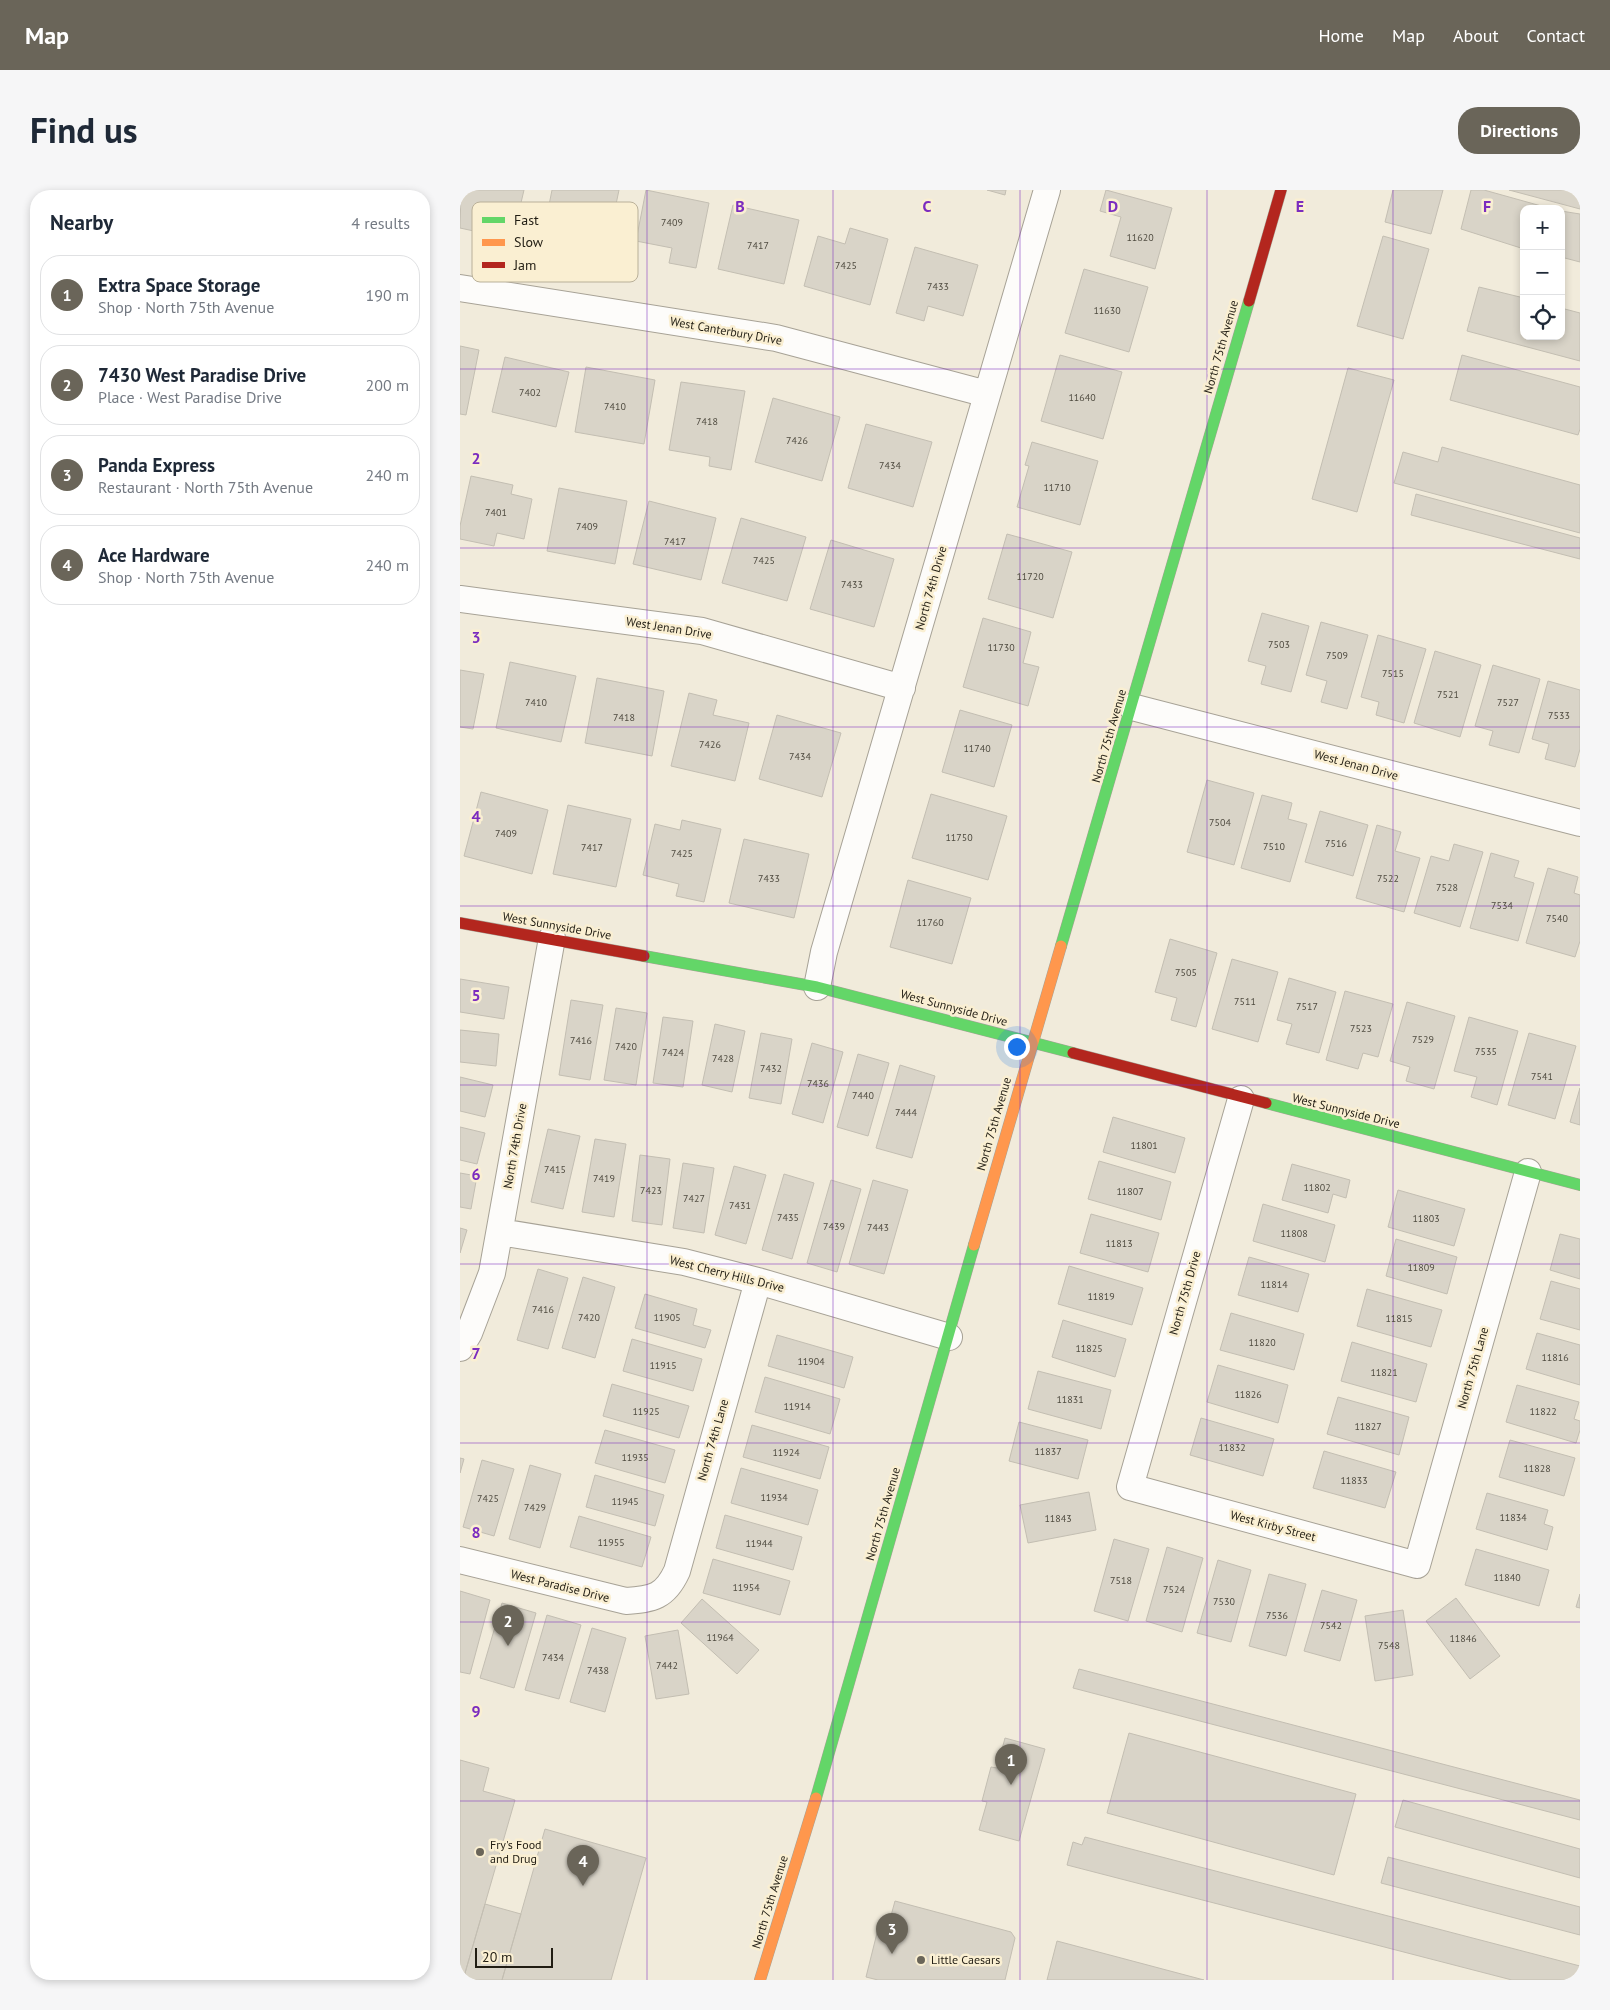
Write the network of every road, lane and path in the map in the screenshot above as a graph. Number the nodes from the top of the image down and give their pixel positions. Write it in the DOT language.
graph roads {
  1 [pos="1047,190"];
  2 [pos="1280,190"];
  3 [pos="460,288"];
  4 [pos="987,394"];
  5 [pos="460,599"];
  6 [pos="902,688"];
  7 [pos="1132,707"];
  8 [pos="1580,823"];
  9 [pos="460,923"];
  10 [pos="552,938"];
  11 [pos="817,987"];
  12 [pos="1032,1043"];
  13 [pos="1241,1098"];
  14 [pos="1528,1172"];
  15 [pos="1580,1185"];
  16 [pos="500,1232"];
  17 [pos="758,1281"];
  18 [pos="948,1337"];
  19 [pos="460,1348"];
  20 [pos="1130,1487"];
  21 [pos="460,1560"];
  22 [pos="1417,1565"];
  23 [pos="661,1594"];
  24 [pos="760,1980"];
  1 -- 4 [label="street, North 74th Drive"];
  2 -- 7 [label="main road, North 75th Avenue"];
  3 -- 4 [label="street, West Canterbury Drive"];
  4 -- 6 [label="street, North 74th Drive"];
  5 -- 6 [label="street, West Jenan Drive"];
  6 -- 11 [label="street, North 74th Drive"];
  7 -- 8 [label="street, West Jenan Drive"];
  7 -- 12 [label="main road, North 75th Avenue"];
  9 -- 10 [label="main road, West Sunnyside Drive"];
  10 -- 11 [label="main road, West Sunnyside Drive"];
  10 -- 16 [label="street, North 74th Drive"];
  11 -- 12 [label="main road, West Sunnyside Drive"];
  12 -- 13 [label="main road, West Sunnyside Drive"];
  12 -- 18 [label="main road, North 75th Avenue"];
  13 -- 14 [label="main road, West Sunnyside Drive"];
  13 -- 20 [label="street, North 75th Drive"];
  14 -- 15 [label="main road, West Sunnyside Drive"];
  14 -- 22 [label="street, North 75th Lane"];
  16 -- 17 [label="street, West Cherry Hills Drive"];
  16 -- 19 [label="street, North 74th Drive"];
  17 -- 18 [label="street, West Cherry Hills Drive"];
  17 -- 23 [label="street, North 74th Lane"];
  18 -- 24 [label="main road, North 75th Avenue"];
  20 -- 22 [label="street, West Kirby Street"];
  21 -- 23 [label="street, West Paradise Drive"];
}
